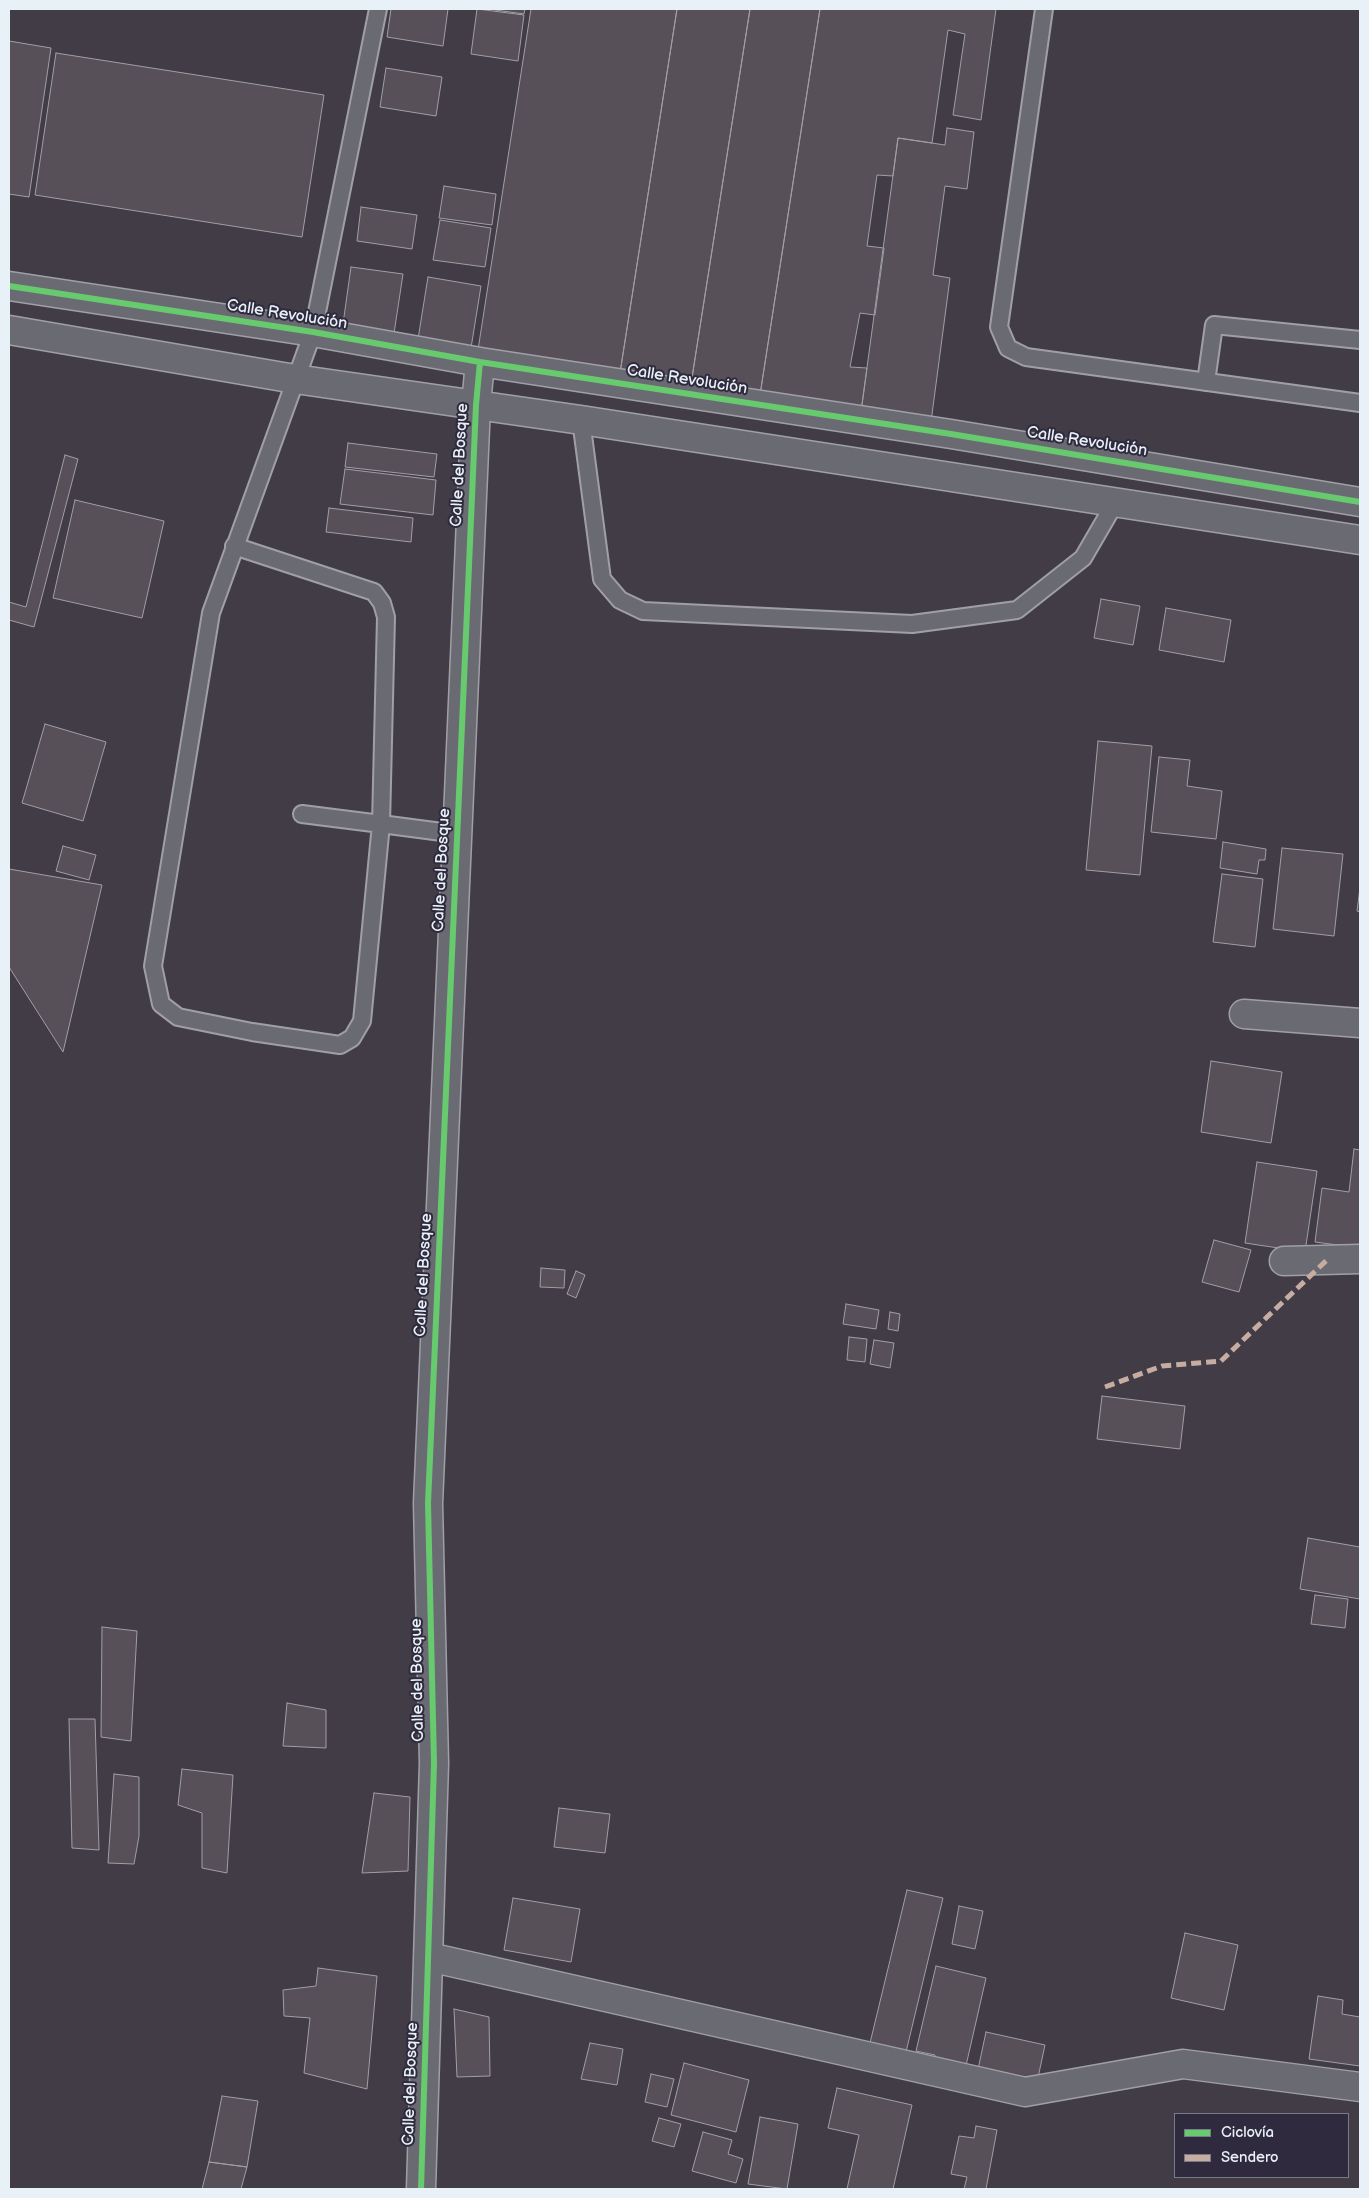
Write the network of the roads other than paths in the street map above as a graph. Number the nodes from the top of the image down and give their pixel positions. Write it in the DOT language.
graph roads {
  1 [pos="378,9"];
  2 [pos="1044,9"];
  3 [pos="9,286"];
  4 [pos="9,330"];
  5 [pos="313,332"];
  6 [pos="1360,340"];
  7 [pos="480,362"];
  8 [pos="296,379"];
  9 [pos="1206,382"];
  10 [pos="1360,403"];
  11 [pos="476,405"];
  12 [pos="581,420"];
  13 [pos="951,434"];
  14 [pos="948,477"];
  15 [pos="1360,502"];
  16 [pos="1115,503"];
  17 [pos="1360,540"];
  18 [pos="234,546"];
  19 [pos="302,814"];
  20 [pos="381,824"];
  21 [pos="457,834"];
  22 [pos="1244,1014"];
  23 [pos="1360,1024"];
  24 [pos="1360,1258"];
  25 [pos="1284,1261"];
  26 [pos="429,1957"];
  27 [pos="1360,2087"];
  28 [pos="421,2189"];
  1 -- 5 [label="lane"];
  2 -- 9 [label="lane"];
  3 -- 5 [label="street, Calle Revolución"];
  4 -- 8 [label="street"];
  5 -- 7 [label="street, Calle Revolución"];
  5 -- 8 [label="lane"];
  6 -- 9 [label="lane"];
  7 -- 11 [label="street, Calle del Bosque"];
  7 -- 13 [label="street, Calle Revolución"];
  8 -- 11 [label="street"];
  8 -- 18 [label="lane"];
  9 -- 10 [label="lane"];
  11 -- 12 [label="street"];
  11 -- 21 [label="street, Calle del Bosque"];
  12 -- 14 [label="street"];
  12 -- 16 [label="lane"];
  13 -- 14 [label="street"];
  13 -- 15 [label="street, Calle Revolución"];
  14 -- 16 [label="street"];
  16 -- 17 [label="street"];
  18 -- 20 [label="lane"];
  18 -- 20 [label="lane"];
  19 -- 20 [label="lane"];
  20 -- 21 [label="lane"];
  21 -- 26 [label="street, Calle del Bosque"];
  22 -- 23 [label="street"];
  24 -- 25 [label="street"];
  26 -- 27 [label="street"];
  26 -- 28 [label="street, Calle del Bosque"];
}
